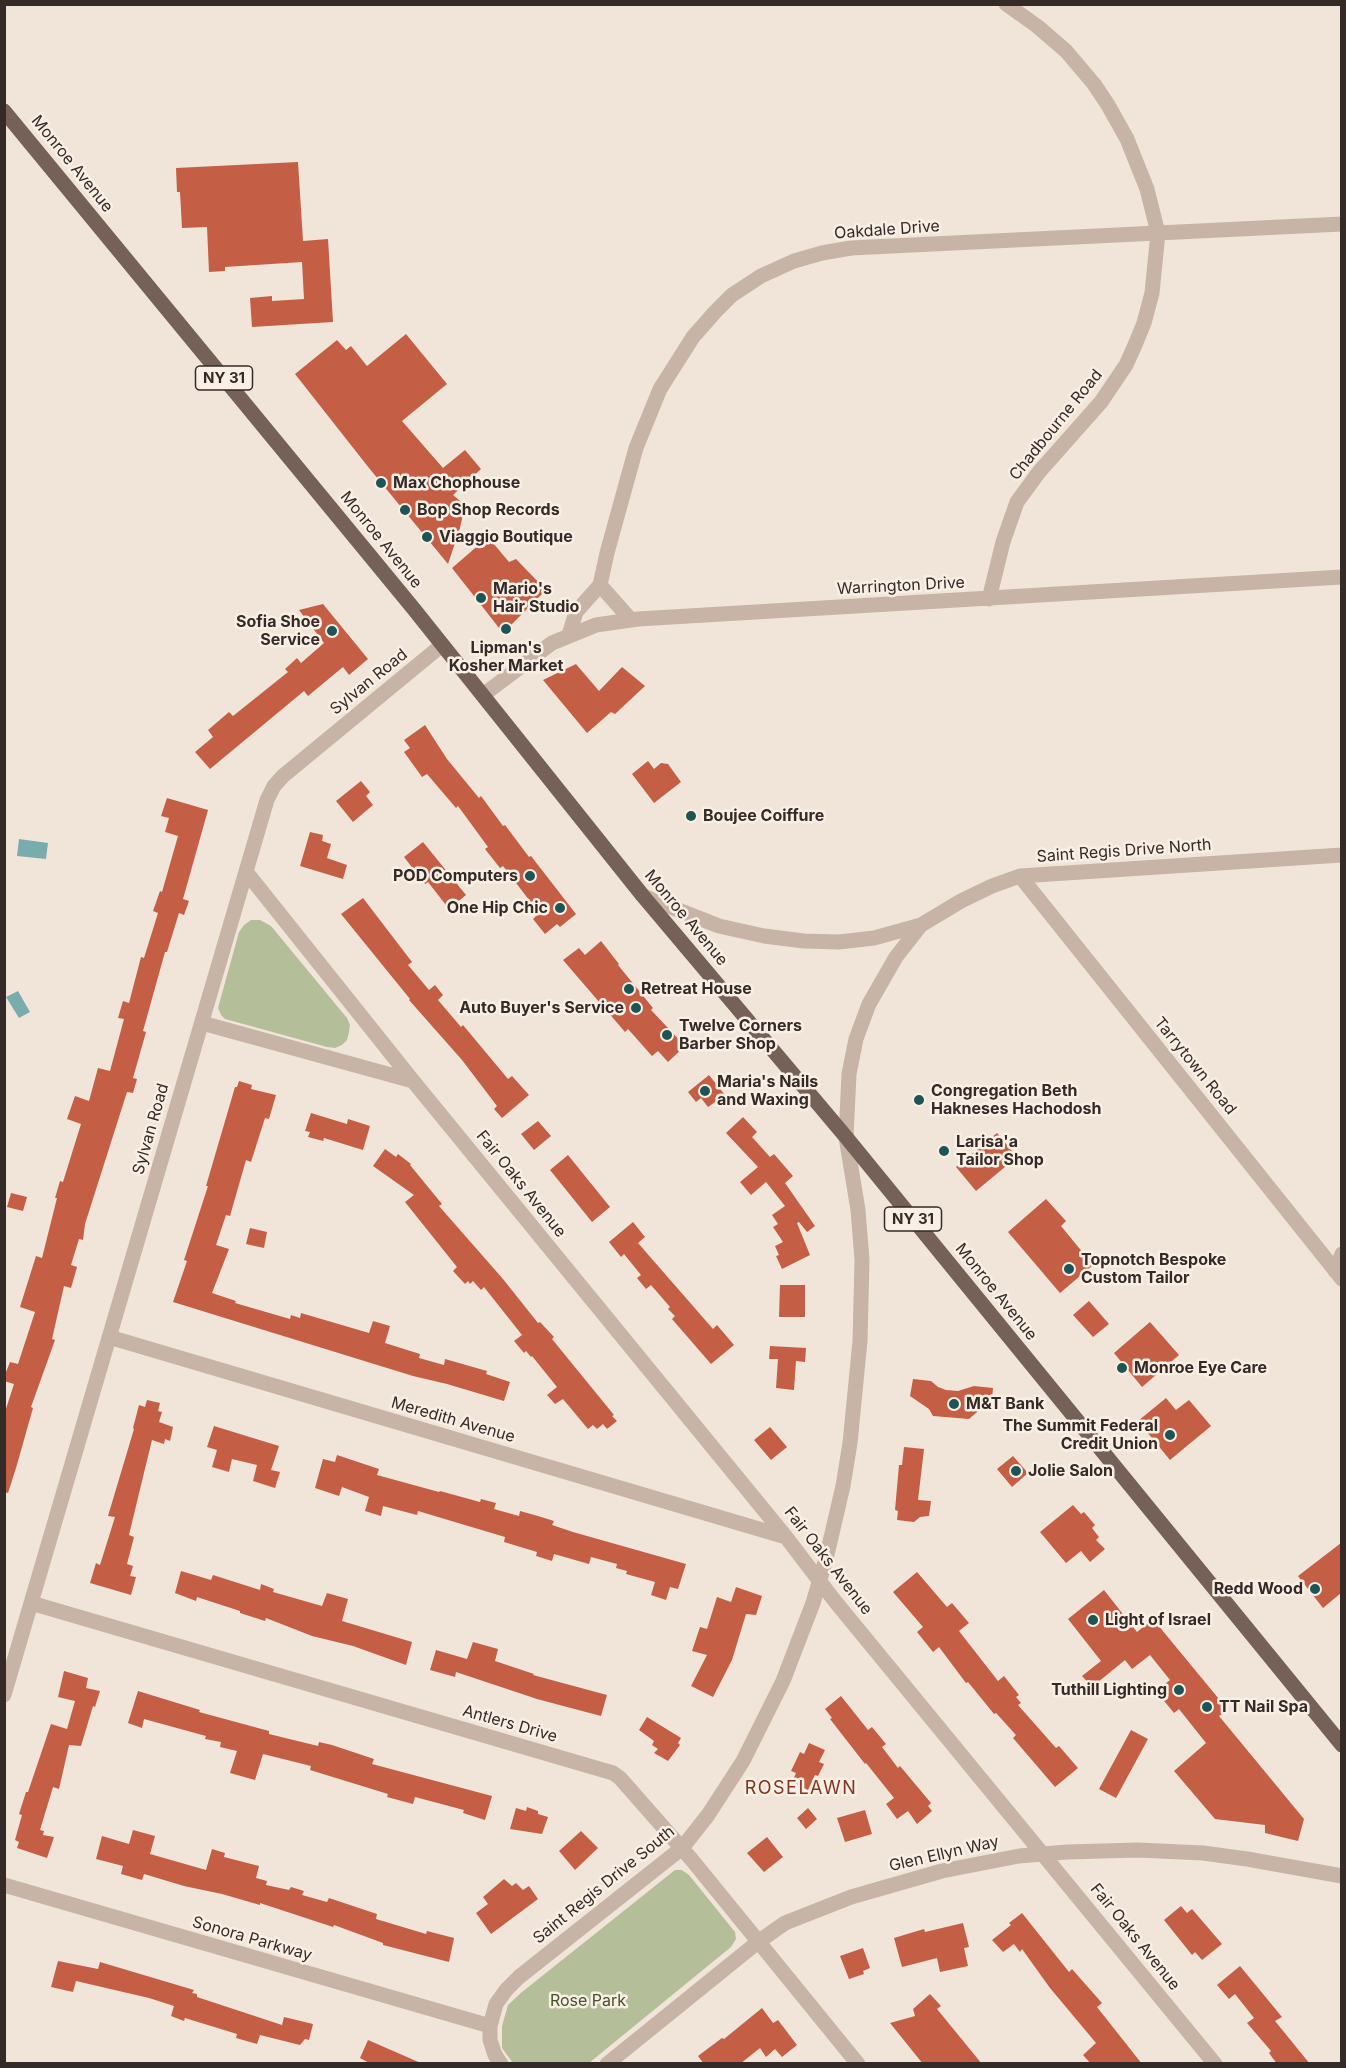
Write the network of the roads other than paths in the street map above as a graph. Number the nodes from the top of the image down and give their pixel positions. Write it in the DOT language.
graph roads {
  1 [pos="1006,4"];
  2 [pos="4,111"];
  3 [pos="1341,224"];
  4 [pos="1158,233"];
  5 [pos="1341,577"];
  6 [pos="600,585"];
  7 [pos="989,599"];
  8 [pos="631,620"];
  9 [pos="569,635"];
  10 [pos="442,645"];
  11 [pos="483,694"];
  12 [pos="1341,855"];
  13 [pos="247,873"];
  14 [pos="1020,876"];
  15 [pos="643,896"];
  16 [pos="921,925"];
  17 [pos="201,1023"];
  18 [pos="413,1081"];
  19 [pos="846,1137"];
  20 [pos="1341,1254"];
  21 [pos="1338,1275"];
  22 [pos="109,1337"];
  23 [pos="786,1537"];
  24 [pos="820,1582"];
  25 [pos="31,1603"];
  26 [pos="4,1695"];
  27 [pos="1341,1745"];
  28 [pos="682,1848"];
  29 [pos="1044,1854"];
  30 [pos="1341,1876"];
  31 [pos="4,1886"];
  32 [pos="758,1942"];
  33 [pos="490,2026"];
  34 [pos="501,2064"];
  35 [pos="607,2064"];
  36 [pos="858,2064"];
  37 [pos="1215,2064"];
  1 -- 4 [label="street, Chadbourne Road"];
  2 -- 10 [label="main road, Monroe Avenue / NY 31"];
  3 -- 4 [label="street, Oakdale Drive"];
  4 -- 6 [label="street, Oakdale Drive"];
  4 -- 7 [label="street, Chadbourne Road"];
  5 -- 7 [label="street, Warrington Drive"];
  6 -- 8 [label="street"];
  6 -- 9 [label="street"];
  7 -- 8 [label="street, Warrington Drive"];
  8 -- 9 [label="street, Warrington Drive"];
  9 -- 11 [label="street, Warrington Drive"];
  10 -- 11 [label="main road, Monroe Avenue / NY 31"];
  10 -- 13 [label="street, Sylvan Road"];
  11 -- 15 [label="main road, Monroe Avenue / NY 31"];
  12 -- 14 [label="street, Saint Regis Drive North"];
  13 -- 17 [label="street, Sylvan Road"];
  13 -- 18 [label="street, Fair Oaks Avenue"];
  14 -- 16 [label="street, Saint Regis Drive North"];
  14 -- 21 [label="street, Tarrytown Road"];
  15 -- 16 [label="street, Saint Regis Drive North"];
  15 -- 19 [label="main road, Monroe Avenue / NY 31"];
  16 -- 19 [label="street, Saint Regis Drive North"];
  17 -- 18 [label="street"];
  17 -- 22 [label="street, Sylvan Road"];
  18 -- 23 [label="street, Fair Oaks Avenue"];
  19 -- 24 [label="street, Saint Regis Drive South"];
  19 -- 27 [label="main road, Monroe Avenue / NY 31"];
  20 -- 21 [label="street"];
  22 -- 23 [label="street, Meredith Avenue"];
  22 -- 25 [label="street, Sylvan Road"];
  23 -- 24 [label="street, Fair Oaks Avenue"];
  24 -- 28 [label="street, Saint Regis Drive South"];
  24 -- 29 [label="street, Fair Oaks Avenue"];
  25 -- 26 [label="street, Sylvan Road"];
  25 -- 28 [label="street, Antlers Drive"];
  28 -- 32 [label="street, Antlers Drive"];
  28 -- 33 [label="street, Saint Regis Drive South"];
  29 -- 30 [label="street, Glen Ellyn Way"];
  29 -- 32 [label="street, Glen Ellyn Way"];
  29 -- 37 [label="street, Fair Oaks Avenue"];
  31 -- 33 [label="street, Sonora Parkway"];
  32 -- 35 [label="street, Glen Ellyn Way"];
  32 -- 36 [label="street, Antlers Drive"];
  33 -- 34 [label="street"];
}
